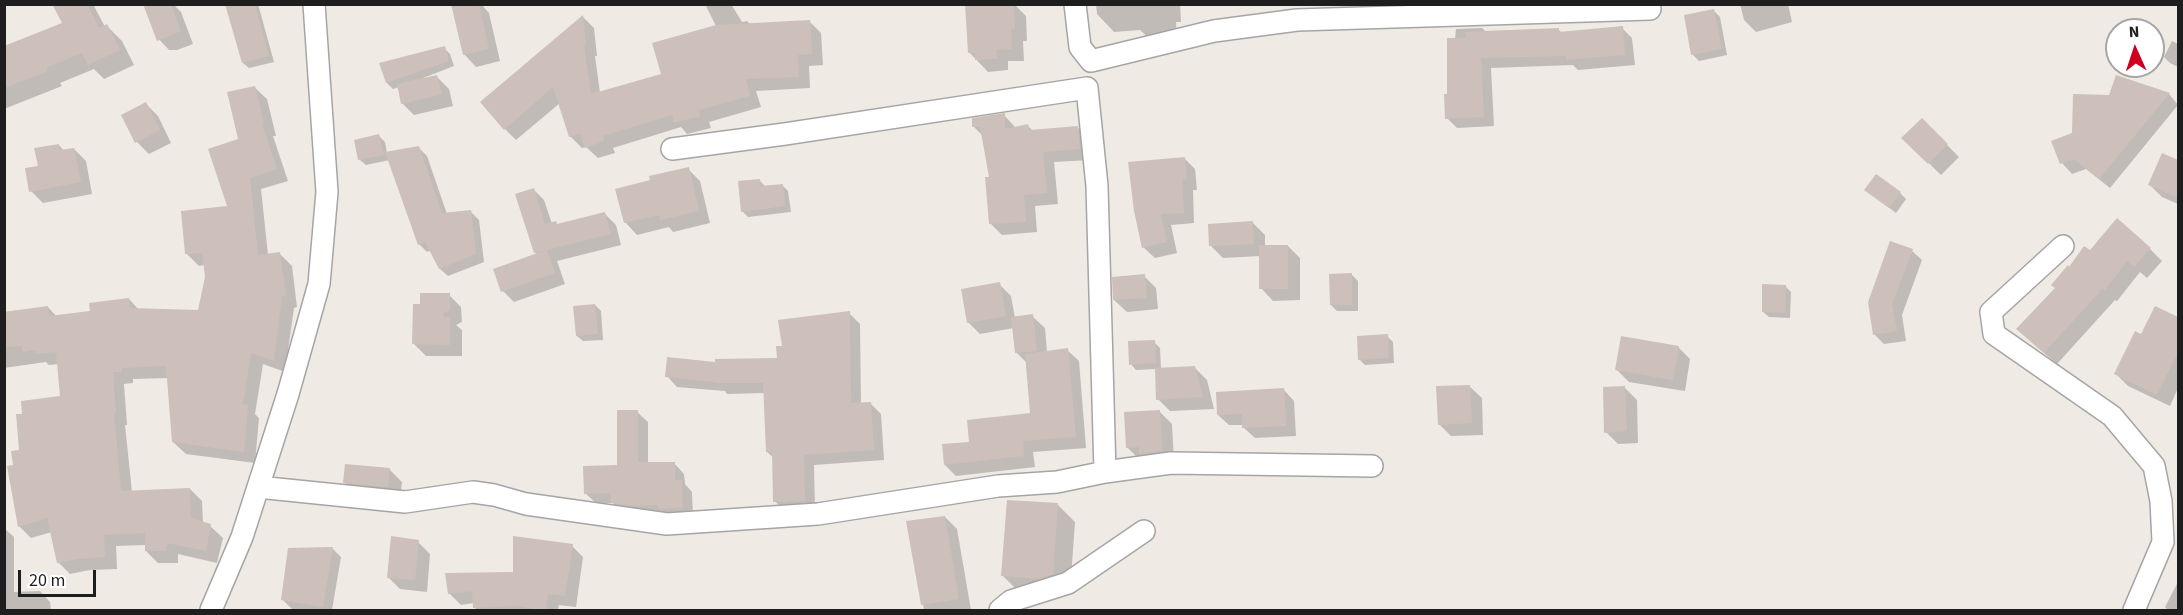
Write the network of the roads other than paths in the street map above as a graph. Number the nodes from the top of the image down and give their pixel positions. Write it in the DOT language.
graph roads {
  1 [pos="314,4"];
  2 [pos="1075,4"];
  3 [pos="1650,9"];
  4 [pos="672,149"];
  5 [pos="2063,246"];
  6 [pos="1372,466"];
  7 [pos="1105,472"];
  8 [pos="258,487"];
  9 [pos="1144,531"];
  10 [pos="211,610"];
  11 [pos="1000,610"];
  12 [pos="2134,610"];
  1 -- 8 [label="street"];
  2 -- 3 [label="street"];
  4 -- 7 [label="street"];
  5 -- 12 [label="street"];
  6 -- 7 [label="street"];
  7 -- 8 [label="street"];
  8 -- 10 [label="street"];
  9 -- 11 [label="street"];
}
